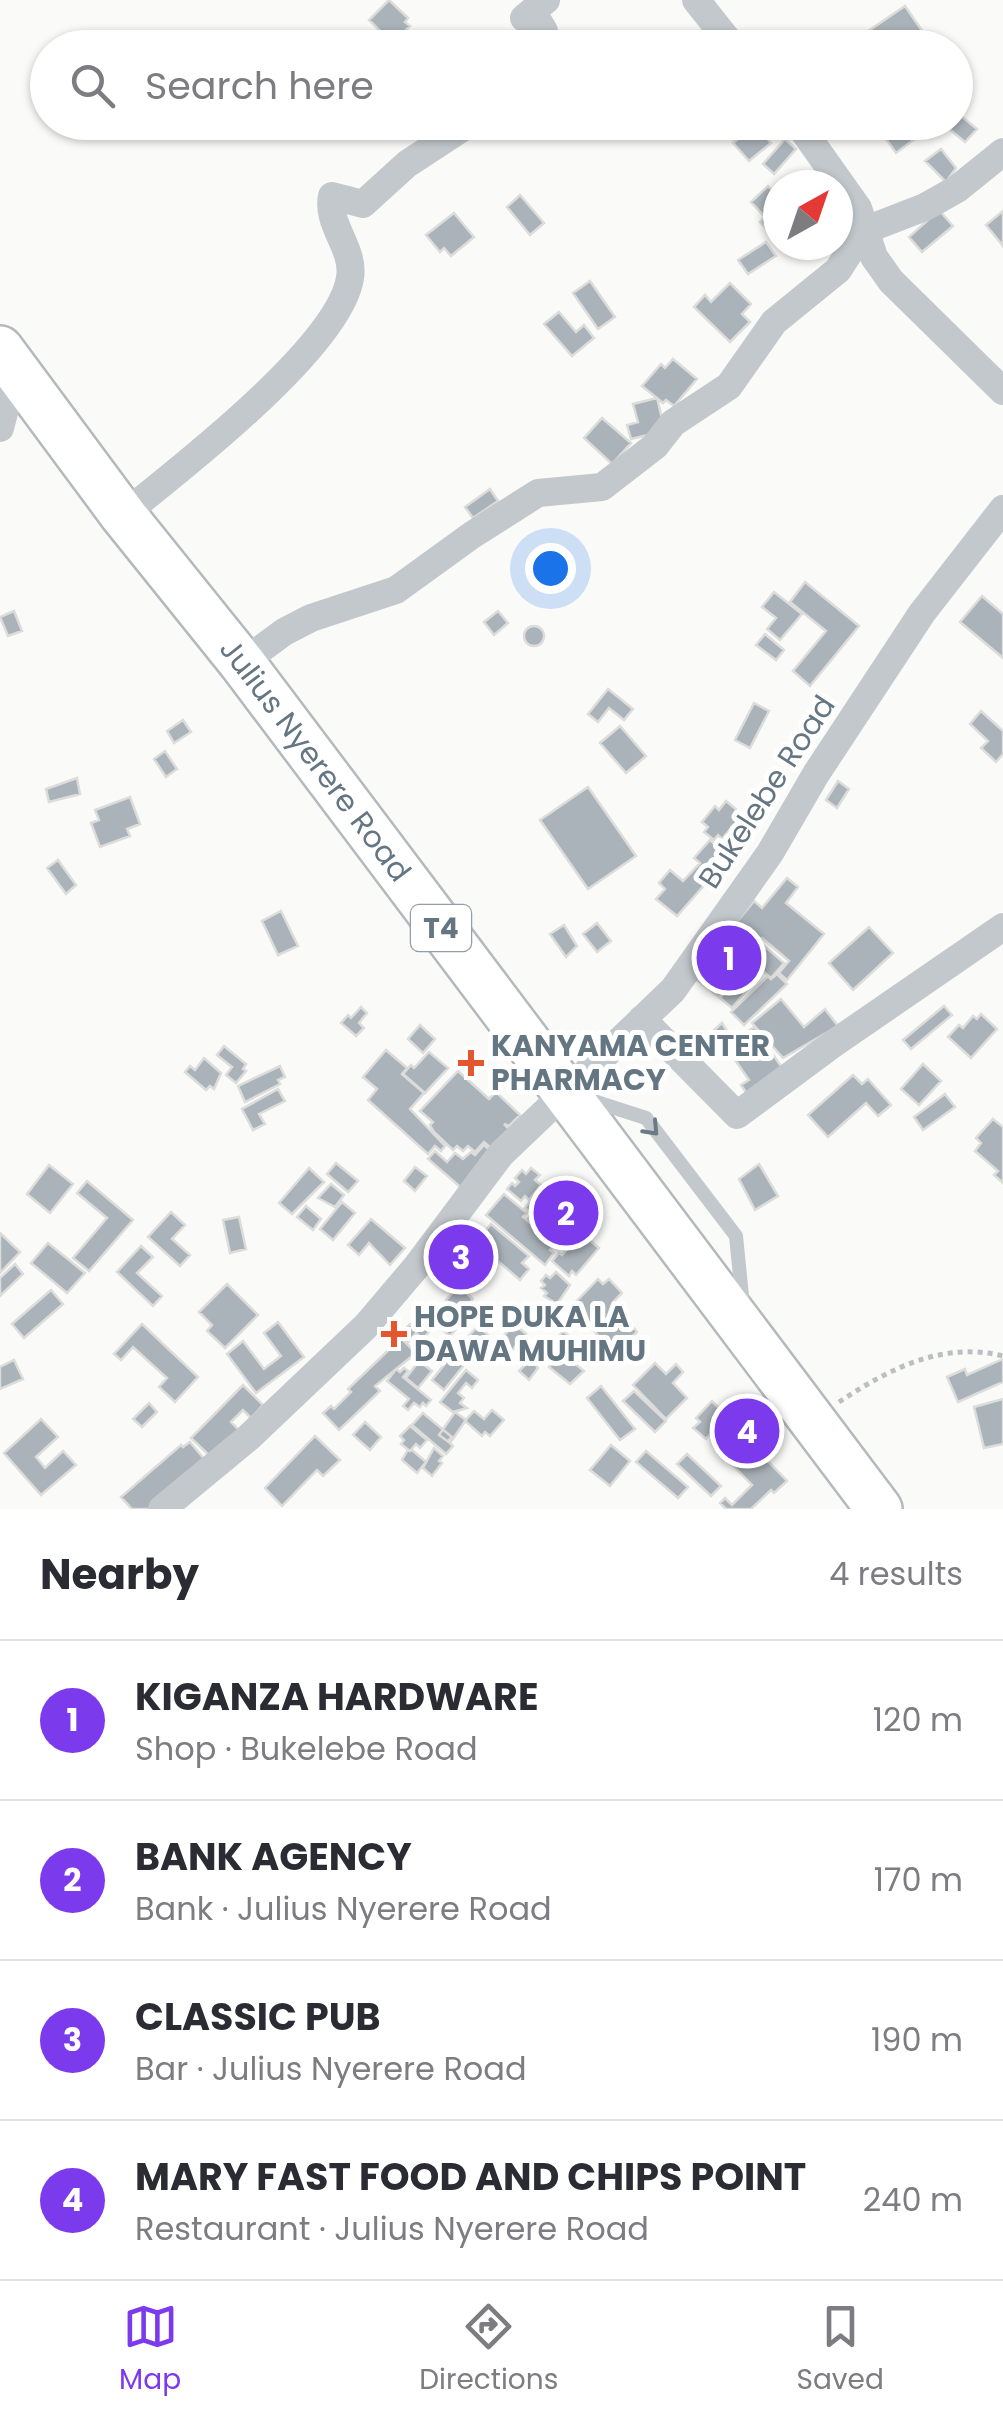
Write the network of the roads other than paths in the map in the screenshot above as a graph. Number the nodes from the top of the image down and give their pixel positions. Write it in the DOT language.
graph roads {
  1 [pos="546,0"];
  2 [pos="696,0"];
  3 [pos="543,30"];
  4 [pos="720,30"];
  5 [pos="444,140"];
  6 [pos="809,140"];
  7 [pos="1003,152"];
  8 [pos="863,231"];
  9 [pos="11,364"];
  10 [pos="1003,391"];
  11 [pos="0,428"];
  12 [pos="1003,509"];
  13 [pos="123,515"];
  14 [pos="242,663"];
  15 [pos="1003,927"];
  16 [pos="642,1019"];
  17 [pos="565,1091"];
  18 [pos="162,1509"];
  19 [pos="878,1509"];
  1 -- 3 [label="street"];
  2 -- 4 [label="street"];
  5 -- 13 [label="street"];
  6 -- 8 [label="street"];
  7 -- 8 [label="street"];
  8 -- 10 [label="street"];
  8 -- 14 [label="street"];
  9 -- 11 [label="street"];
  9 -- 13 [label="highway, Julius Nyerere Road / T4"];
  12 -- 16 [label="street, Bukelebe Road"];
  13 -- 14 [label="highway, Julius Nyerere Road / T4"];
  14 -- 17 [label="highway, Julius Nyerere Road / T4"];
  15 -- 16 [label="street"];
  16 -- 17 [label="street, Bukelebe Road"];
  17 -- 18 [label="street, Bukelebe Road"];
  17 -- 19 [label="highway, Julius Nyerere Road / T4"];
}
